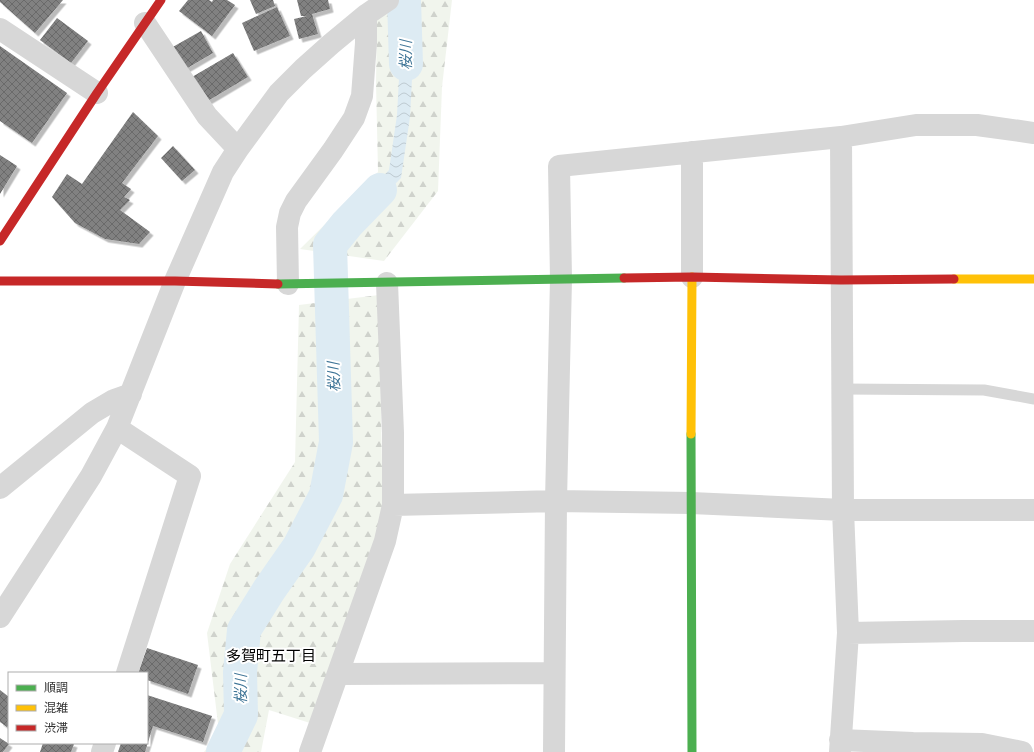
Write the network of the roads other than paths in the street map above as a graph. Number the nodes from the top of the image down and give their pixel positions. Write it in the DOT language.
graph roads {
  1 [pos="160,0"];
  2 [pos="380,5"];
  3 [pos="145,23"];
  4 [pos="0,29"];
  5 [pos="97,93"];
  6 [pos="1034,133"];
  7 [pos="841,137"];
  8 [pos="238,149"];
  9 [pos="692,152"];
  10 [pos="0,241"];
  11 [pos="692,277"];
  12 [pos="560,279"];
  13 [pos="1034,279"];
  14 [pos="841,280"];
  15 [pos="0,281"];
  16 [pos="175,281"];
  17 [pos="387,283"];
  18 [pos="294,284"];
  19 [pos="842,389"];
  20 [pos="132,394"];
  21 [pos="1034,398"];
  22 [pos="117,428"];
  23 [pos="0,488"];
  24 [pos="556,501"];
  25 [pos="691,503"];
  26 [pos="393,505"];
  27 [pos="843,510"];
  28 [pos="1034,510"];
  29 [pos="0,617"];
  30 [pos="1034,631"];
  31 [pos="848,633"];
  32 [pos="127,672"];
  33 [pos="554,673"];
  34 [pos="338,674"];
  35 [pos="840,746"];
  36 [pos="310,752"];
  37 [pos="554,752"];
  38 [pos="692,752"];
  39 [pos="1022,752"];
  1 -- 3 [label="street"];
  2 -- 8 [label="street"];
  2 -- 18 [label="street"];
  3 -- 5 [label="street"];
  3 -- 8 [label="street"];
  4 -- 5 [label="street"];
  5 -- 10 [label="street"];
  6 -- 7 [label="street"];
  7 -- 9 [label="street"];
  7 -- 14 [label="street"];
  8 -- 16 [label="street"];
  9 -- 11 [label="street"];
  9 -- 12 [label="street"];
  11 -- 12 [label="street"];
  11 -- 14 [label="street"];
  11 -- 25 [label="street"];
  12 -- 17 [label="street"];
  12 -- 24 [label="street"];
  13 -- 14 [label="street"];
  14 -- 19 [label="street"];
  15 -- 16 [label="street"];
  16 -- 18 [label="street"];
  16 -- 20 [label="street"];
  17 -- 18 [label="street"];
  17 -- 26 [label="street"];
  19 -- 21 [label="lane"];
  19 -- 27 [label="street"];
  20 -- 22 [label="street"];
  20 -- 23 [label="street"];
  22 -- 29 [label="street"];
  22 -- 32 [label="street"];
  24 -- 25 [label="street"];
  24 -- 26 [label="street"];
  24 -- 33 [label="street"];
  25 -- 27 [label="street"];
  25 -- 38 [label="street"];
  26 -- 34 [label="street"];
  27 -- 28 [label="street"];
  27 -- 31 [label="street"];
  30 -- 31 [label="street"];
  31 -- 35 [label="street"];
  33 -- 34 [label="street"];
  33 -- 37 [label="street"];
  34 -- 36 [label="street"];
  35 -- 39 [label="street"];
}
